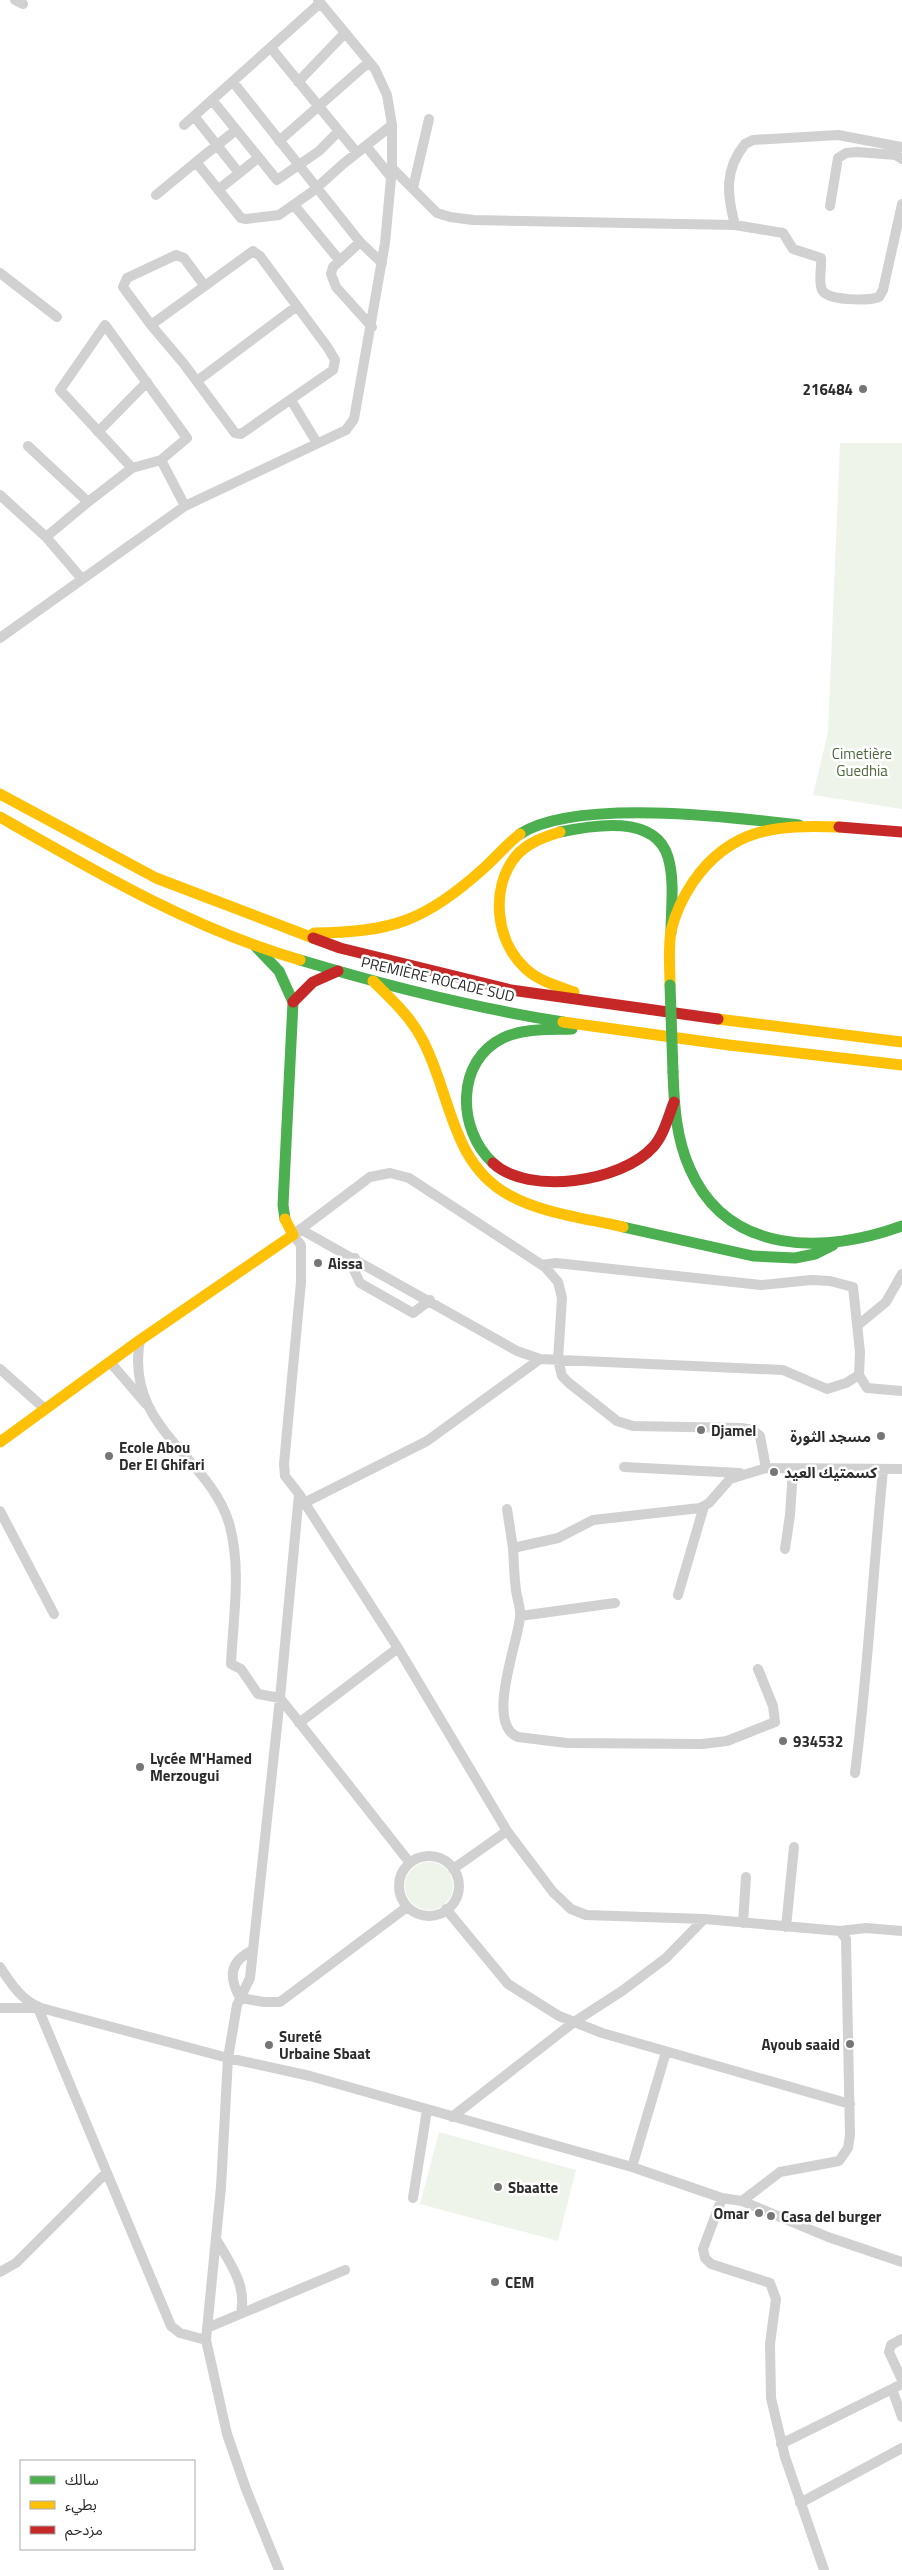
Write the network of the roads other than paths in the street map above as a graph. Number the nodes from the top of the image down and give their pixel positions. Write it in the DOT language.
graph roads {
  1 [pos="319,2"];
  2 [pos="344,34"];
  3 [pos="271,48"];
  4 [pos="369,62"];
  5 [pos="233,82"];
  6 [pos="298,82"];
  7 [pos="212,100"];
  8 [pos="319,108"];
  9 [pos="194,116"];
  10 [pos="429,119"];
  11 [pos="184,125"];
  12 [pos="392,125"];
  13 [pos="236,130"];
  14 [pos="339,130"];
  15 [pos="279,141"];
  16 [pos="216,146"];
  17 [pos="366,146"];
  18 [pos="902,147"];
  19 [pos="357,153"];
  20 [pos="258,158"];
  21 [pos="902,159"];
  22 [pos="196,162"];
  23 [pos="299,166"];
  24 [pos="239,173"];
  25 [pos="392,173"];
  26 [pos="317,187"];
  27 [pos="413,188"];
  28 [pos="218,190"];
  29 [pos="156,195"];
  30 [pos="902,204"];
  31 [pos="294,205"];
  32 [pos="830,206"];
  33 [pos="735,226"];
  34 [pos="360,242"];
  35 [pos="340,261"];
  36 [pos="382,264"];
  37 [pos="0,273"];
  38 [pos="204,285"];
  39 [pos="297,306"];
  40 [pos="57,317"];
  41 [pos="151,325"];
  42 [pos="372,327"];
  43 [pos="147,382"];
  44 [pos="198,382"];
  45 [pos="290,400"];
  46 [pos="98,432"];
  47 [pos="317,443"];
  48 [pos="28,446"];
  49 [pos="161,460"];
  50 [pos="132,468"];
  51 [pos="0,495"];
  52 [pos="88,502"];
  53 [pos="185,506"];
  54 [pos="46,537"];
  55 [pos="82,580"];
  56 [pos="0,638"];
  57 [pos="0,794"];
  58 [pos="0,817"];
  59 [pos="800,825"];
  60 [pos="902,832"];
  61 [pos="295,932"];
  62 [pos="671,933"];
  63 [pos="251,943"];
  64 [pos="338,971"];
  65 [pos="372,980"];
  66 [pos="293,1002"];
  67 [pos="625,1008"];
  68 [pos="597,1027"];
  69 [pos="902,1042"];
  70 [pos="902,1065"];
  71 [pos="674,1102"];
  72 [pos="902,1226"];
  73 [pos="296,1232"];
  74 [pos="833,1245"];
  75 [pos="355,1258"];
  76 [pos="542,1265"];
  77 [pos="902,1274"];
  78 [pos="430,1300"];
  79 [pos="857,1326"];
  80 [pos="140,1340"];
  81 [pos="540,1359"];
  82 [pos="558,1360"];
  83 [pos="110,1362"];
  84 [pos="0,1368"];
  85 [pos="859,1375"];
  86 [pos="902,1392"];
  87 [pos="148,1406"];
  88 [pos="45,1409"];
  89 [pos="0,1442"];
  90 [pos="624,1467"];
  91 [pos="766,1468"];
  92 [pos="902,1469"];
  93 [pos="793,1470"];
  94 [pos="883,1470"];
  95 [pos="745,1473"];
  96 [pos="301,1501"];
  97 [pos="704,1506"];
  98 [pos="507,1509"];
  99 [pos="0,1511"];
  100 [pos="513,1548"];
  101 [pos="785,1549"];
  102 [pos="678,1595"];
  103 [pos="615,1603"];
  104 [pos="54,1614"];
  105 [pos="520,1616"];
  106 [pos="398,1648"];
  107 [pos="758,1669"];
  108 [pos="280,1698"];
  109 [pos="299,1723"];
  110 [pos="854,1773"];
  111 [pos="507,1831"];
  112 [pos="794,1847"];
  113 [pos="410,1863"];
  114 [pos="453,1869"];
  115 [pos="746,1877"];
  116 [pos="407,1907"];
  117 [pos="446,1909"];
  118 [pos="704,1919"];
  119 [pos="743,1923"];
  120 [pos="786,1927"];
  121 [pos="840,1931"];
  122 [pos="902,1931"];
  123 [pos="253,1950"];
  124 [pos="0,1967"];
  125 [pos="240,1998"];
  126 [pos="0,2008"];
  127 [pos="40,2008"];
  128 [pos="574,2022"];
  129 [pos="666,2052"];
  130 [pos="228,2058"];
  131 [pos="850,2104"];
  132 [pos="427,2110"];
  133 [pos="452,2117"];
  134 [pos="632,2167"];
  135 [pos="106,2173"];
  136 [pos="412,2198"];
  137 [pos="722,2198"];
  138 [pos="742,2202"];
  139 [pos="216,2239"];
  140 [pos="902,2262"];
  141 [pos="345,2270"];
  142 [pos="0,2272"];
  143 [pos="241,2314"];
  144 [pos="207,2328"];
  145 [pos="902,2339"];
  146 [pos="206,2340"];
  147 [pos="902,2380"];
  148 [pos="902,2384"];
  149 [pos="892,2389"];
  150 [pos="902,2417"];
  151 [pos="781,2444"];
  152 [pos="902,2448"];
  153 [pos="800,2503"];
  154 [pos="280,2570"];
  155 [pos="824,2570"];
  1 -- 2 [label="street"];
  1 -- 3 [label="street"];
  2 -- 4 [label="street"];
  2 -- 6 [label="street"];
  3 -- 5 [label="street"];
  3 -- 6 [label="street"];
  4 -- 8 [label="street"];
  4 -- 12 [label="street"];
  5 -- 7 [label="street"];
  5 -- 15 [label="street"];
  6 -- 8 [label="street"];
  7 -- 9 [label="street"];
  7 -- 13 [label="street"];
  8 -- 14 [label="street"];
  8 -- 15 [label="street"];
  9 -- 11 [label="street"];
  9 -- 16 [label="street"];
  10 -- 27 [label="street"];
  12 -- 17 [label="street"];
  12 -- 25 [label="street"];
  13 -- 16 [label="street"];
  13 -- 20 [label="street"];
  14 -- 19 [label="street"];
  14 -- 23 [label="street"];
  15 -- 23 [label="street"];
  16 -- 22 [label="street"];
  16 -- 24 [label="street"];
  17 -- 19 [label="street"];
  17 -- 25 [label="street"];
  18 -- 33 [label="street"];
  19 -- 26 [label="street"];
  20 -- 23 [label="street"];
  20 -- 24 [label="street"];
  21 -- 32 [label="street"];
  22 -- 28 [label="street"];
  22 -- 29 [label="street"];
  23 -- 26 [label="street"];
  24 -- 28 [label="street"];
  25 -- 27 [label="street"];
  25 -- 36 [label="street"];
  26 -- 31 [label="street"];
  26 -- 34 [label="street"];
  27 -- 33 [label="street"];
  28 -- 31 [label="street"];
  30 -- 33 [label="street"];
  31 -- 35 [label="street"];
  34 -- 35 [label="street"];
  34 -- 36 [label="street"];
  35 -- 42 [label="street"];
  36 -- 42 [label="street"];
  37 -- 40 [label="street"];
  38 -- 39 [label="street"];
  38 -- 41 [label="street"];
  38 -- 41 [label="street"];
  39 -- 44 [label="street"];
  39 -- 45 [label="street"];
  41 -- 44 [label="street"];
  42 -- 47 [label="street"];
  43 -- 46 [label="street"];
  43 -- 46 [label="street"];
  43 -- 49 [label="street"];
  44 -- 45 [label="street"];
  45 -- 47 [label="street"];
  46 -- 50 [label="street"];
  47 -- 53 [label="street"];
  48 -- 52 [label="street"];
  49 -- 50 [label="street"];
  49 -- 53 [label="street"];
  50 -- 52 [label="street"];
  51 -- 54 [label="street"];
  52 -- 54 [label="street"];
  53 -- 55 [label="street"];
  54 -- 55 [label="street"];
  55 -- 56 [label="street"];
  57 -- 61 [label="main road, PREMIÈRE ROCADE SUD"];
  58 -- 63 [label="main road, PREMIÈRE ROCADE SUD"];
  59 -- 60 [label="main road"];
  59 -- 61 [label="main road"];
  59 -- 62 [label="main road"];
  61 -- 67 [label="main road, PREMIÈRE ROCADE SUD"];
  62 -- 67 [label="main road"];
  62 -- 71 [label="main road, bridge"];
  63 -- 64 [label="main road, PREMIÈRE ROCADE SUD"];
  63 -- 66 [label="main road"];
  64 -- 65 [label="main road, PREMIÈRE ROCADE SUD"];
  64 -- 66 [label="main road"];
  65 -- 68 [label="main road, PREMIÈRE ROCADE SUD"];
  65 -- 74 [label="main road"];
  66 -- 73 [label="main road"];
  67 -- 69 [label="main road, PREMIÈRE ROCADE SUD"];
  68 -- 70 [label="main road, PREMIÈRE ROCADE SUD"];
  68 -- 71 [label="main road"];
  71 -- 74 [label="main road"];
  72 -- 74 [label="main road"];
  73 -- 75 [label="street"];
  73 -- 76 [label="street"];
  73 -- 80 [label="main road"];
  73 -- 96 [label="street"];
  75 -- 78 [label="street"];
  75 -- 78 [label="street"];
  76 -- 79 [label="street"];
  76 -- 82 [label="street"];
  77 -- 79 [label="street"];
  78 -- 81 [label="street"];
  79 -- 85 [label="street"];
  80 -- 83 [label="main road"];
  80 -- 87 [label="street"];
  81 -- 82 [label="street"];
  81 -- 96 [label="street"];
  82 -- 85 [label="street"];
  82 -- 91 [label="street"];
  83 -- 87 [label="street"];
  83 -- 88 [label="main road"];
  84 -- 88 [label="street"];
  85 -- 86 [label="street"];
  87 -- 108 [label="street"];
  88 -- 89 [label="main road"];
  90 -- 95 [label="street"];
  91 -- 93 [label="street"];
  91 -- 95 [label="street"];
  92 -- 94 [label="street"];
  93 -- 94 [label="street"];
  93 -- 101 [label="street"];
  94 -- 110 [label="street"];
  95 -- 97 [label="street"];
  96 -- 106 [label="street"];
  96 -- 108 [label="street"];
  97 -- 100 [label="street"];
  97 -- 102 [label="street"];
  98 -- 100 [label="street"];
  99 -- 104 [label="street"];
  100 -- 105 [label="street"];
  103 -- 105 [label="street"];
  105 -- 107 [label="street"];
  106 -- 109 [label="street"];
  106 -- 111 [label="street"];
  108 -- 109 [label="street"];
  108 -- 123 [label="street"];
  109 -- 113 [label="street"];
  111 -- 114 [label="street"];
  111 -- 118 [label="street"];
  112 -- 120 [label="street"];
  113 -- 114 [label="street"];
  113 -- 116 [label="street"];
  114 -- 117 [label="street"];
  115 -- 119 [label="street"];
  116 -- 117 [label="street"];
  116 -- 125 [label="street"];
  117 -- 128 [label="street"];
  118 -- 119 [label="street"];
  118 -- 128 [label="street"];
  119 -- 120 [label="street"];
  120 -- 121 [label="street"];
  121 -- 122 [label="street"];
  121 -- 131 [label="street"];
  123 -- 125 [label="street"];
  123 -- 125 [label="street"];
  124 -- 127 [label="street"];
  125 -- 130 [label="street"];
  126 -- 127 [label="street"];
  127 -- 130 [label="street"];
  127 -- 135 [label="street"];
  128 -- 129 [label="street"];
  128 -- 133 [label="street"];
  129 -- 131 [label="street"];
  129 -- 134 [label="street"];
  130 -- 132 [label="street"];
  130 -- 139 [label="street"];
  131 -- 138 [label="street"];
  132 -- 133 [label="street"];
  132 -- 136 [label="street"];
  133 -- 134 [label="street"];
  134 -- 137 [label="street"];
  135 -- 142 [label="street"];
  135 -- 146 [label="street"];
  137 -- 138 [label="street"];
  137 -- 151 [label="street"];
  138 -- 140 [label="street"];
  139 -- 143 [label="street"];
  139 -- 144 [label="street"];
  141 -- 143 [label="street"];
  143 -- 144 [label="street"];
  144 -- 146 [label="street"];
  145 -- 147 [label="street"];
  146 -- 154 [label="street"];
  148 -- 149 [label="street"];
  149 -- 150 [label="street"];
  149 -- 151 [label="street"];
  151 -- 153 [label="street"];
  152 -- 153 [label="street"];
  153 -- 155 [label="street"];
}
